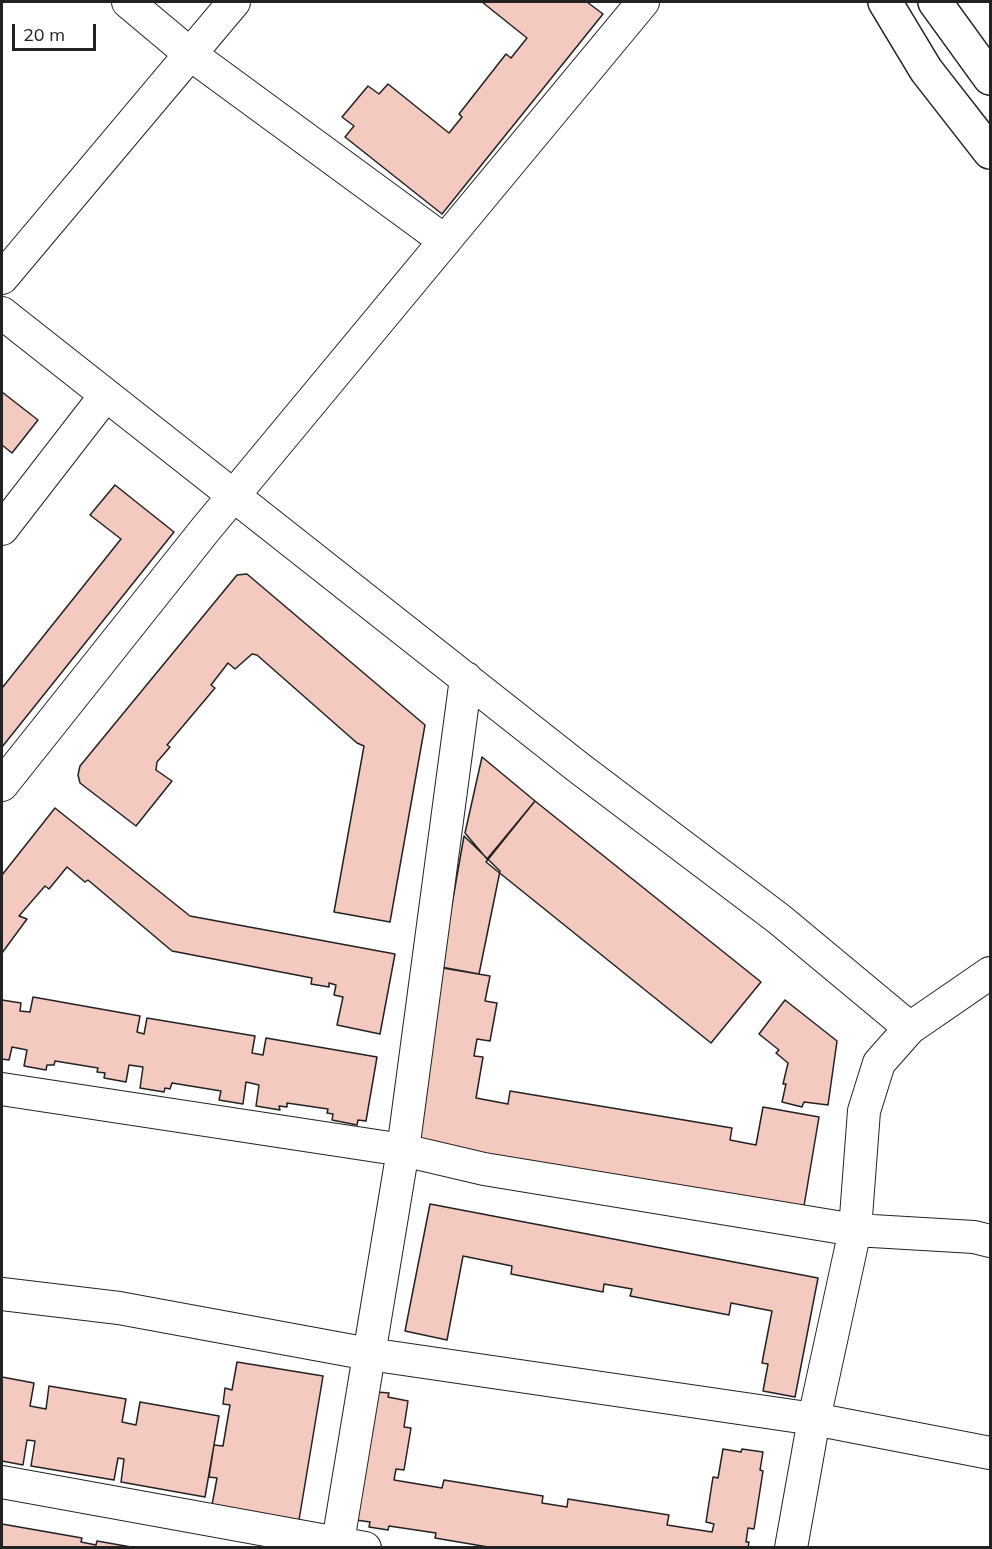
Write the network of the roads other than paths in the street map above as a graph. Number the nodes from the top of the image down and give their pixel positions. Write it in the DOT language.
graph roads {
  1 [pos="128,2"];
  2 [pos="234,2"];
  3 [pos="885,2"];
  4 [pos="935,2"];
  5 [pos="629,7"];
  6 [pos="190,54"];
  7 [pos="990,78"];
  8 [pos="990,152"];
  9 [pos="445,241"];
  10 [pos="2,278"];
  11 [pos="2,313"];
  12 [pos="105,396"];
  13 [pos="235,495"];
  14 [pos="2,529"];
  15 [pos="466,678"];
  16 [pos="2,785"];
  17 [pos="990,973"];
  18 [pos="910,1028"];
  19 [pos="2,1089"];
  20 [pos="403,1150"];
  21 [pos="855,1230"];
  22 [pos="990,1241"];
  23 [pos="2,1294"];
  24 [pos="369,1354"];
  25 [pos="814,1419"];
  26 [pos="990,1453"];
  27 [pos="2,1482"];
  28 [pos="347,1546"];
  29 [pos="791,1548"];
  1 -- 6 [label="street"];
  2 -- 6 [label="street"];
  3 -- 8 [label="main road"];
  4 -- 7 [label="main road"];
  5 -- 9 [label="street"];
  6 -- 9 [label="street"];
  6 -- 10 [label="street"];
  9 -- 13 [label="street"];
  11 -- 12 [label="street"];
  12 -- 13 [label="street"];
  12 -- 14 [label="street"];
  13 -- 15 [label="street"];
  13 -- 16 [label="street"];
  15 -- 18 [label="street"];
  15 -- 20 [label="street"];
  17 -- 18 [label="street"];
  18 -- 21 [label="street"];
  19 -- 20 [label="street"];
  20 -- 21 [label="street"];
  20 -- 24 [label="street"];
  21 -- 22 [label="street"];
  21 -- 25 [label="street"];
  23 -- 24 [label="street"];
  24 -- 25 [label="street"];
  24 -- 28 [label="street"];
  25 -- 26 [label="street"];
  25 -- 29 [label="street"];
  27 -- 28 [label="street"];
}
